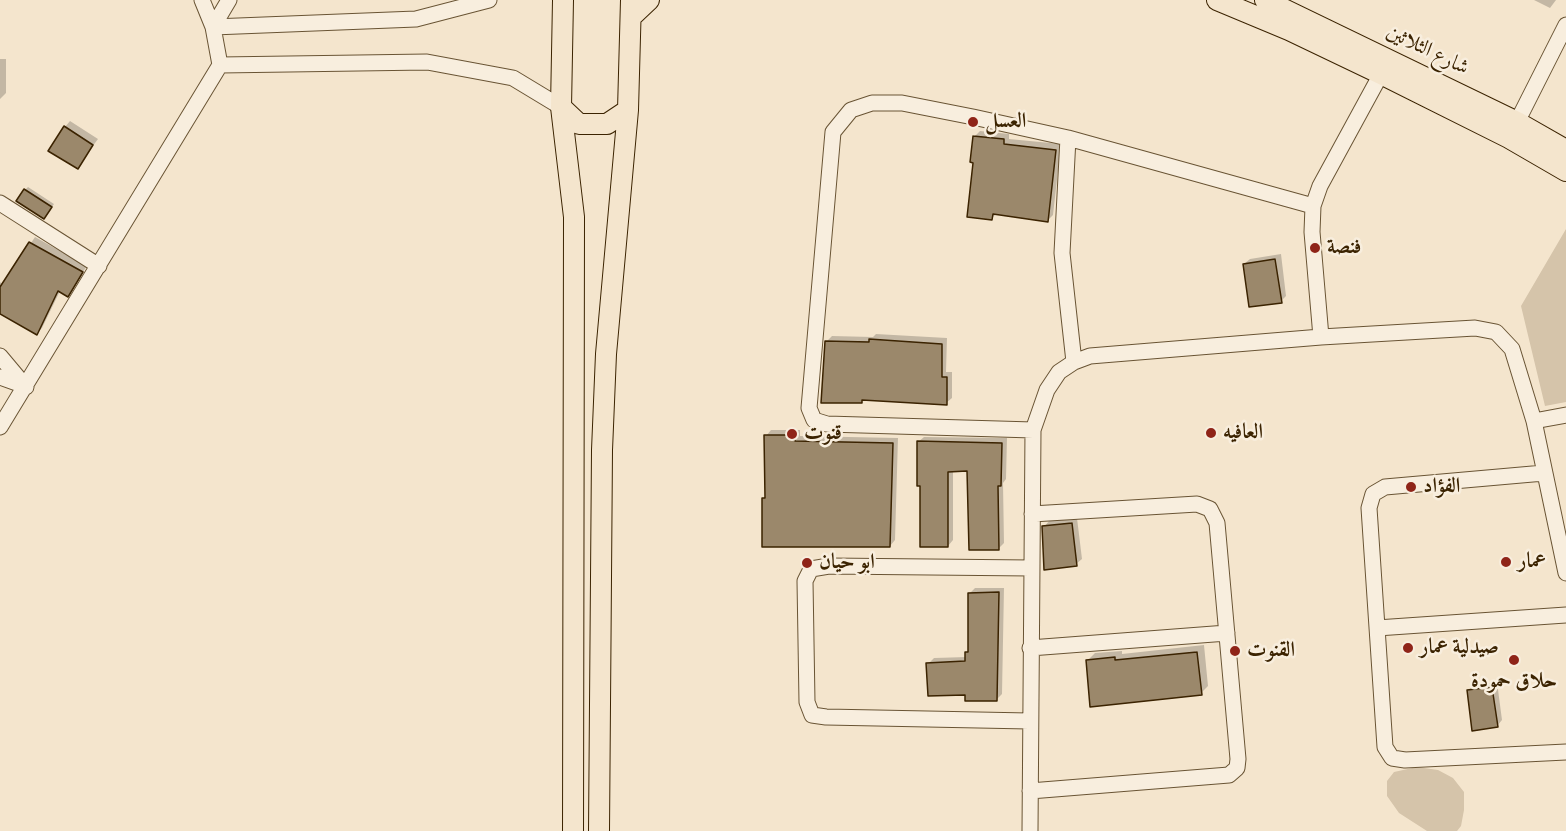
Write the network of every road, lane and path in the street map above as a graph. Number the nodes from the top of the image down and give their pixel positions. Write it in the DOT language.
graph roads {
  1 [pos="202,0"];
  2 [pos="229,0"];
  3 [pos="489,0"];
  4 [pos="563,0"];
  5 [pos="649,0"];
  6 [pos="1216,0"];
  7 [pos="1265,0"];
  8 [pos="630,8"];
  9 [pos="1292,22"];
  10 [pos="1566,25"];
  11 [pos="213,27"];
  12 [pos="220,65"];
  13 [pos="1381,75"];
  14 [pos="561,107"];
  15 [pos="628,110"];
  16 [pos="1517,122"];
  17 [pos="1068,138"];
  18 [pos="1566,150"];
  19 [pos="1566,171"];
  20 [pos="0,203"];
  21 [pos="1313,206"];
  22 [pos="99,266"];
  23 [pos="1320,337"];
  24 [pos="0,356"];
  25 [pos="1074,362"];
  26 [pos="0,377"];
  27 [pos="26,387"];
  28 [pos="1566,415"];
  29 [pos="1534,421"];
  30 [pos="0,428"];
  31 [pos="1033,430"];
  32 [pos="1544,473"];
  33 [pos="1032,514"];
  34 [pos="1031,568"];
  35 [pos="1566,573"];
  36 [pos="1566,615"];
  37 [pos="1377,628"];
  38 [pos="1227,633"];
  39 [pos="1030,648"];
  40 [pos="1029,721"];
  41 [pos="1566,752"];
  42 [pos="1030,791"];
  43 [pos="573,831"];
  44 [pos="599,831"];
  45 [pos="1030,831"];
  1 -- 11 [label="street"];
  2 -- 11 [label="street"];
  3 -- 11 [label="street"];
  4 -- 14 [label="main road"];
  5 -- 8 [label="main road"];
  6 -- 9 [label="main road"];
  7 -- 9 [label="main road, شارع الثلاثين"];
  8 -- 15 [label="main road"];
  9 -- 13 [label="main road"];
  9 -- 16 [label="main road, شارع الثلاثين"];
  10 -- 16 [label="street"];
  11 -- 12 [label="street"];
  12 -- 14 [label="street"];
  12 -- 22 [label="street"];
  13 -- 19 [label="main road"];
  13 -- 21 [label="street"];
  14 -- 15 [label="main road"];
  14 -- 43 [label="main road"];
  15 -- 44 [label="main road"];
  16 -- 18 [label="main road, شارع الثلاثين"];
  17 -- 21 [label="street"];
  17 -- 25 [label="street"];
  17 -- 31 [label="street"];
  20 -- 22 [label="street"];
  21 -- 23 [label="street"];
  22 -- 27 [label="street"];
  23 -- 25 [label="street"];
  23 -- 29 [label="street"];
  24 -- 27 [label="street"];
  25 -- 31 [label="street"];
  26 -- 27 [label="street"];
  27 -- 30 [label="street"];
  28 -- 29 [label="street"];
  29 -- 32 [label="street"];
  31 -- 33 [label="street"];
  32 -- 35 [label="street"];
  32 -- 37 [label="street"];
  33 -- 34 [label="street"];
  33 -- 38 [label="street"];
  34 -- 39 [label="street"];
  34 -- 40 [label="street"];
  36 -- 37 [label="street"];
  37 -- 41 [label="street"];
  38 -- 39 [label="street"];
  38 -- 42 [label="street"];
  39 -- 40 [label="street"];
  40 -- 42 [label="street"];
  42 -- 45 [label="street"];
}
